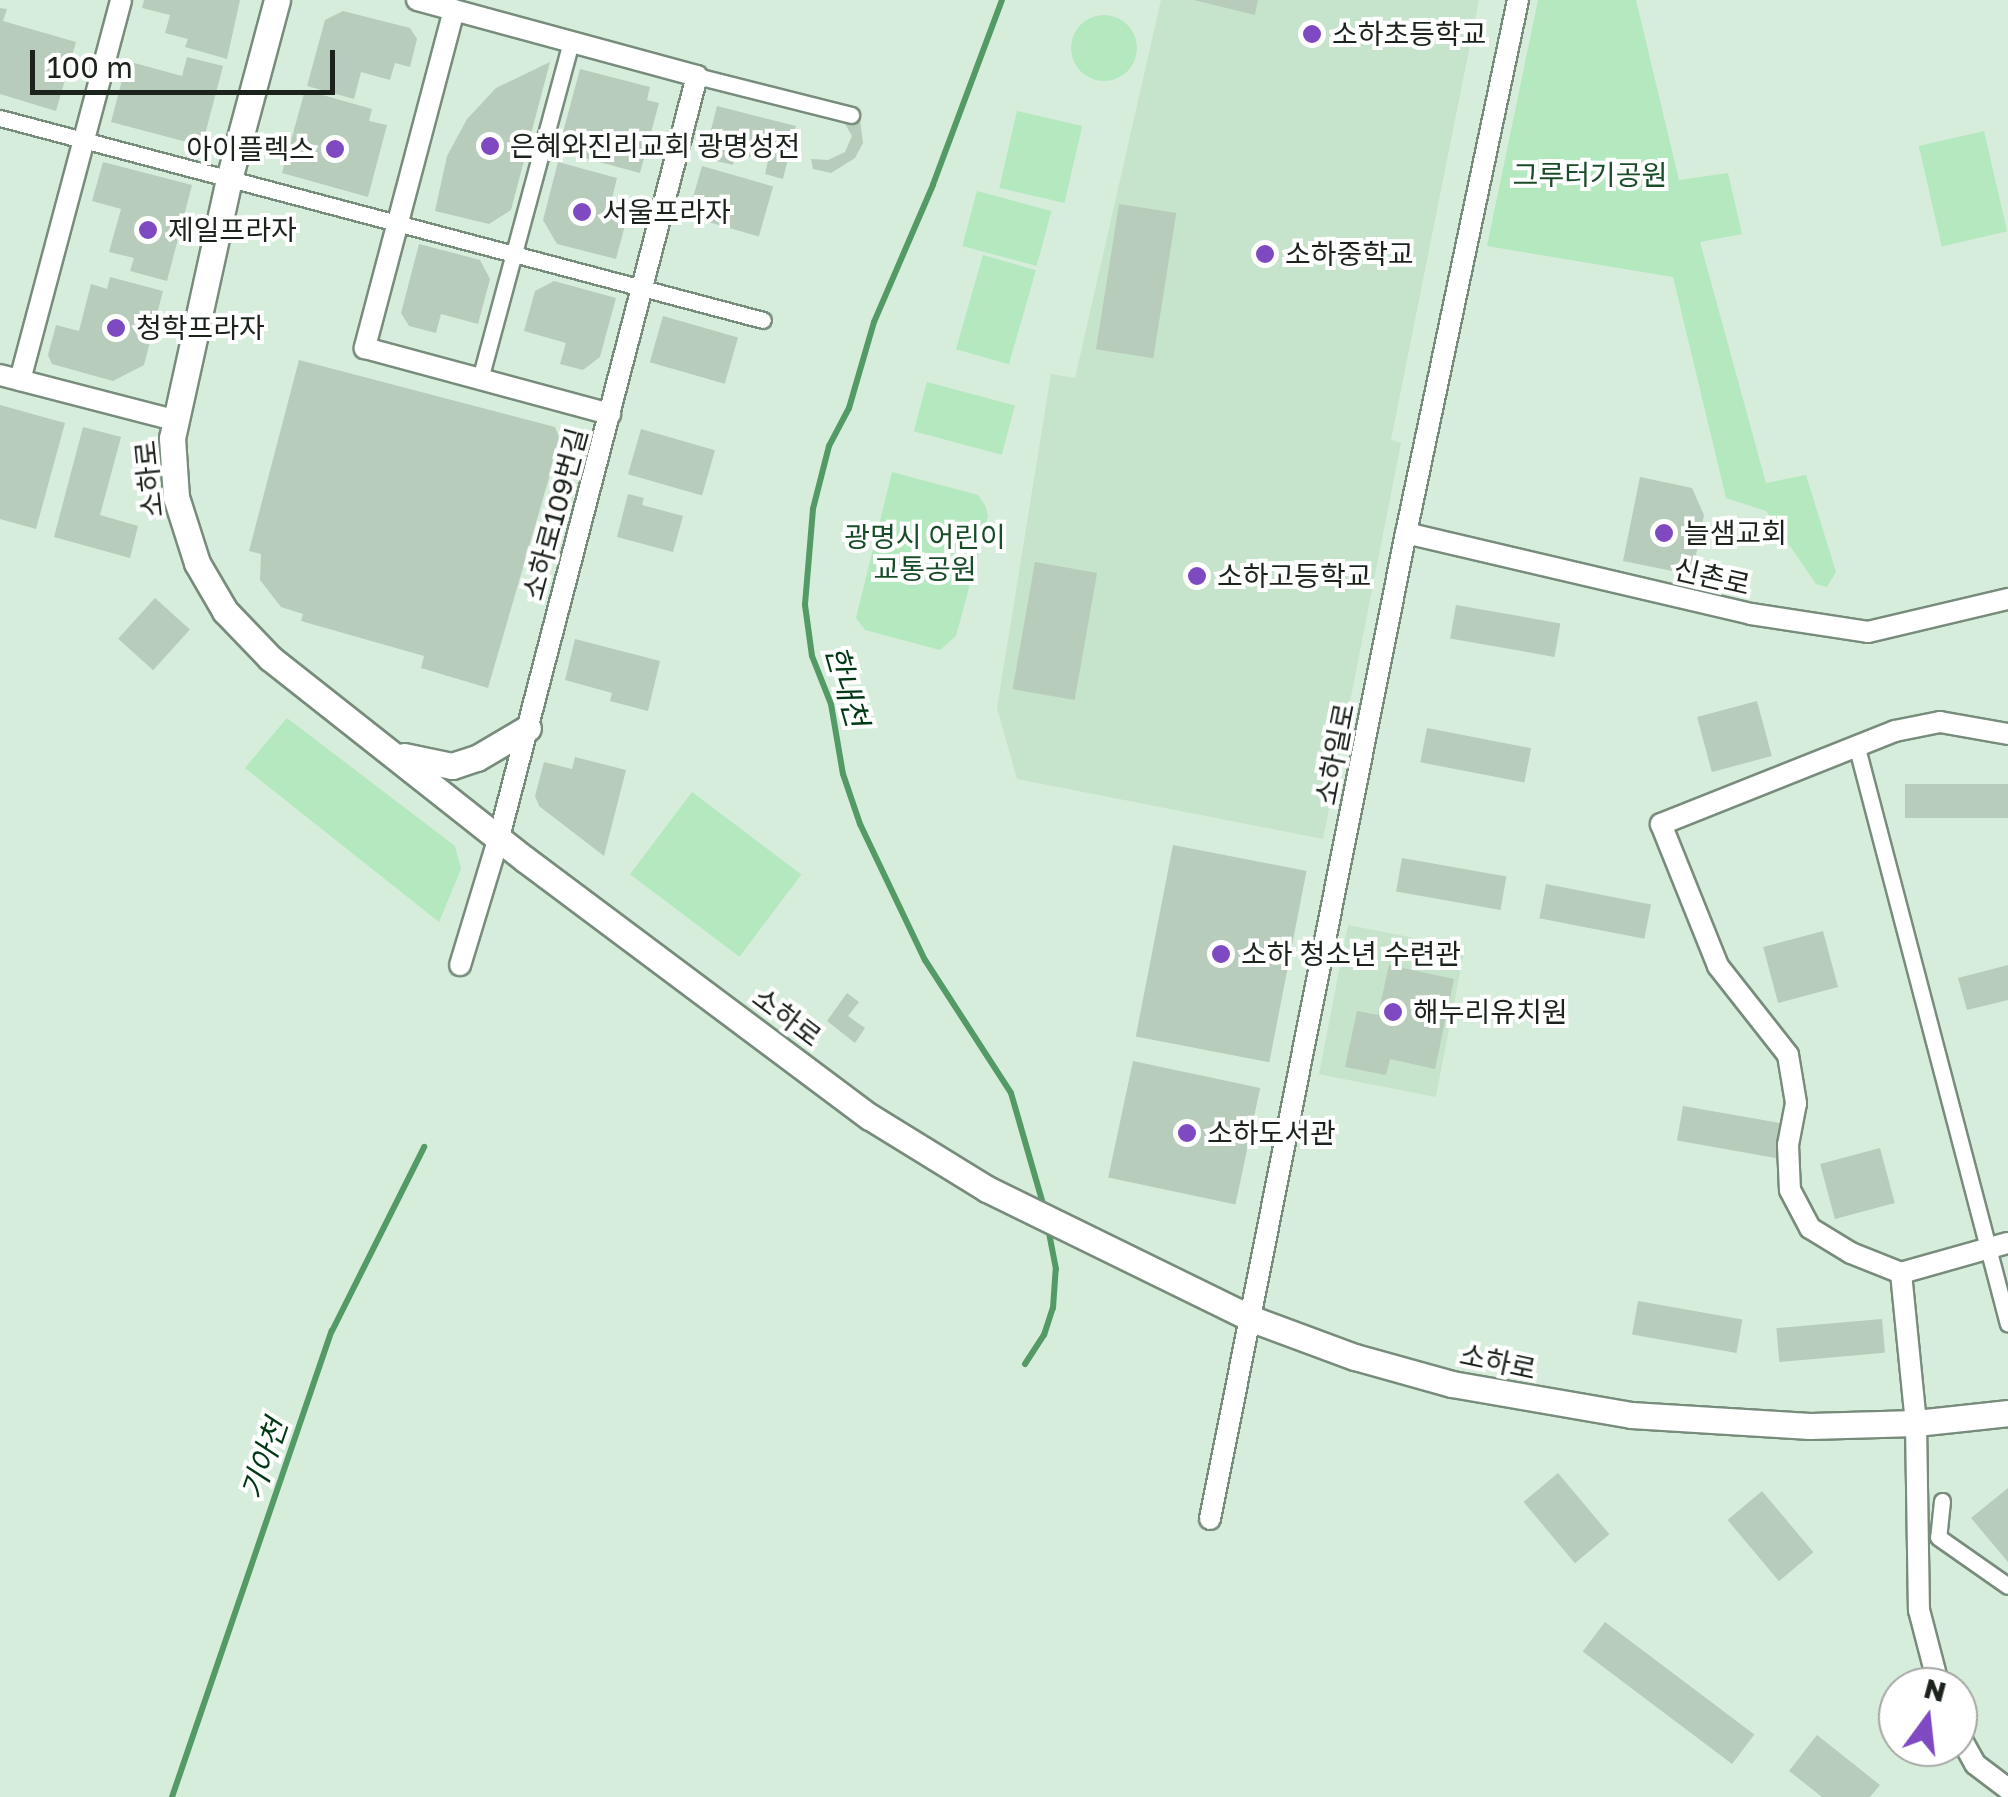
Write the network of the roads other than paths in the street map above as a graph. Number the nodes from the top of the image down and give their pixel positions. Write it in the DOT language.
graph roads {
  1 [pos="120,0"];
  2 [pos="277,0"];
  3 [pos="417,0"];
  4 [pos="1518,0"];
  5 [pos="454,10"];
  6 [pos="571,42"];
  7 [pos="697,76"];
  8 [pos="851,114"];
  9 [pos="0,118"];
  10 [pos="83,140"];
  11 [pos="229,178"];
  12 [pos="398,223"];
  13 [pos="514,254"];
  14 [pos="642,288"];
  15 [pos="764,320"];
  16 [pos="10,377"];
  17 [pos="480,379"];
  18 [pos="610,414"];
  19 [pos="174,420"];
  20 [pos="1406,533"];
  21 [pos="2008,599"];
  22 [pos="528,728"];
  23 [pos="2008,734"];
  24 [pos="1856,748"];
  25 [pos="393,752"];
  26 [pos="500,837"];
  27 [pos="460,964"];
  28 [pos="2008,1242"];
  29 [pos="1986,1249"];
  30 [pos="1901,1273"];
  31 [pos="1252,1319"];
  32 [pos="2008,1324"];
  33 [pos="2008,1414"];
  34 [pos="1916,1423"];
  35 [pos="1942,1501"];
  36 [pos="1210,1520"];
  37 [pos="2008,1586"];
  38 [pos="1934,1667"];
  39 [pos="1978,1766"];
  40 [pos="2008,1789"];
  1 -- 10 [label="street"];
  2 -- 11 [label="street, 소하로"];
  3 -- 5 [label="street"];
  4 -- 20 [label="street, 소하일로"];
  5 -- 6 [label="street"];
  5 -- 12 [label="street"];
  6 -- 7 [label="street"];
  6 -- 13 [label="street"];
  7 -- 8 [label="street"];
  7 -- 14 [label="street, 소하로109번길"];
  9 -- 10 [label="street"];
  10 -- 11 [label="street"];
  10 -- 16 [label="street"];
  11 -- 12 [label="street"];
  11 -- 19 [label="street, 소하로"];
  12 -- 13 [label="street"];
  12 -- 17 [label="street"];
  13 -- 14 [label="street"];
  13 -- 17 [label="street"];
  14 -- 15 [label="street"];
  14 -- 18 [label="street, 소하로109번길"];
  16 -- 19 [label="street"];
  17 -- 18 [label="street"];
  18 -- 22 [label="street, 소하로109번길"];
  19 -- 25 [label="street, 소하로"];
  20 -- 21 [label="street, 신촌로"];
  20 -- 31 [label="street, 소하일로"];
  22 -- 25 [label="street"];
  22 -- 26 [label="street, 소하로109번길"];
  23 -- 24 [label="street"];
  24 -- 29 [label="street"];
  24 -- 30 [label="street"];
  25 -- 26 [label="street, 소하로"];
  26 -- 27 [label="street, 소하로109번길"];
  26 -- 31 [label="street, 소하로"];
  28 -- 29 [label="street"];
  29 -- 30 [label="street"];
  29 -- 32 [label="street"];
  30 -- 34 [label="street"];
  31 -- 34 [label="street, 소하로"];
  31 -- 36 [label="street, 소하일로"];
  33 -- 34 [label="street, 소하로"];
  34 -- 38 [label="street"];
  35 -- 37 [label="street"];
  39 -- 40 [label="street"];
}
